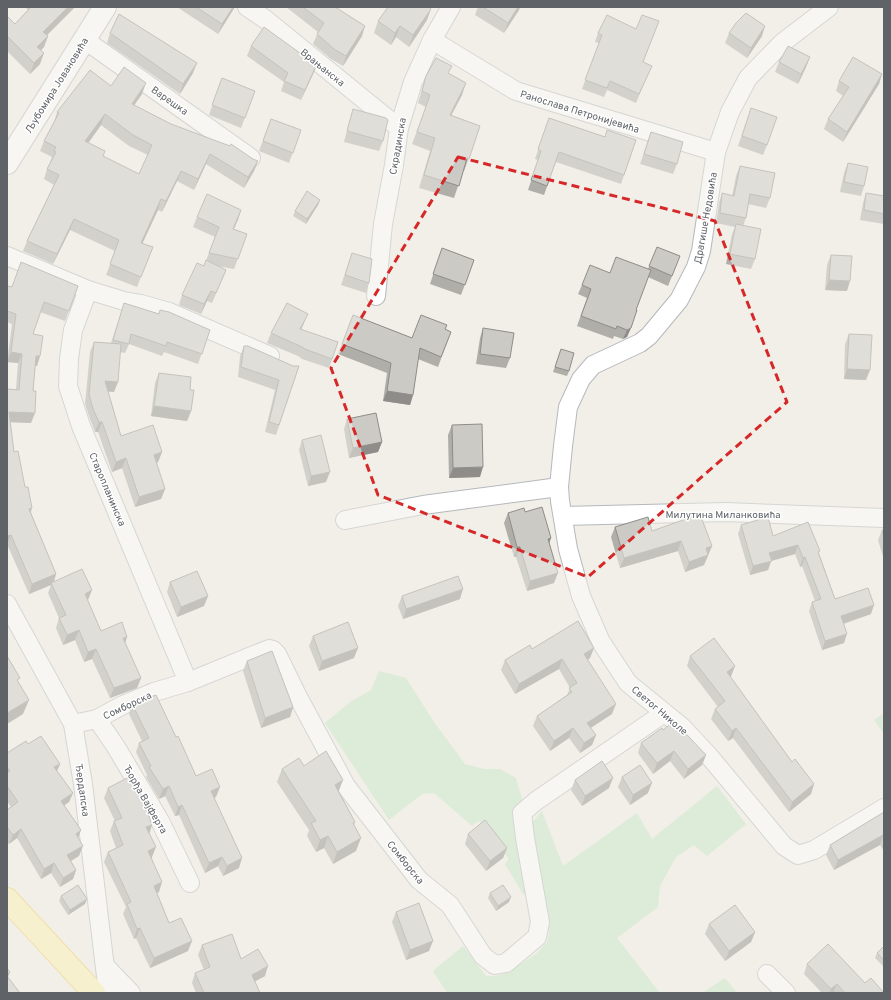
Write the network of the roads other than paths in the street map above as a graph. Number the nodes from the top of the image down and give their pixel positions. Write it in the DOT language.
graph roads {
  1 [pos="105,7"];
  2 [pos="247,7"];
  3 [pos="451,7"];
  4 [pos="829,7"];
  5 [pos="85,40"];
  6 [pos="432,40"];
  7 [pos="399,128"];
  8 [pos="716,152"];
  9 [pos="10,153"];
  10 [pos="255,161"];
  11 [pos="7,256"];
  12 [pos="88,290"];
  13 [pos="376,296"];
  14 [pos="287,363"];
  15 [pos="559,487"];
  16 [pos="563,516"];
  17 [pos="884,518"];
  18 [pos="345,520"];
  19 [pos="7,604"];
  20 [pos="188,682"];
  21 [pos="664,713"];
  22 [pos="97,719"];
  23 [pos="73,724"];
  24 [pos="884,808"];
  25 [pos="190,883"];
  26 [pos="7,899"];
  27 [pos="106,967"];
  28 [pos="767,974"];
  29 [pos="94,993"];
  30 [pos="108,993"];
  31 [pos="131,993"];
  32 [pos="786,993"];
  1 -- 5 [label="street, Љубомира Јовановића"];
  2 -- 7 [label="street, Врањанска"];
  3 -- 6 [label="street, Скрадинска"];
  4 -- 8 [label="street, Драгише Недовића"];
  5 -- 9 [label="street, Љубомира Јовановића"];
  5 -- 10 [label="street, Варешка"];
  6 -- 7 [label="street, Скрадинска"];
  6 -- 8 [label="street, Ранослава Петронијевића"];
  7 -- 13 [label="street, Скрадинска"];
  8 -- 15 [label="street, Драгише Недовића"];
  11 -- 12 [label="street"];
  12 -- 14 [label="street"];
  12 -- 20 [label="street, Старопланинска"];
  15 -- 16 [label="street, Светог Николе"];
  15 -- 18 [label="street"];
  16 -- 17 [label="street, Милутина Миланковића"];
  16 -- 21 [label="street, Светог Николе"];
  19 -- 23 [label="street, Ђердапска"];
  20 -- 21 [label="street, Сомборска"];
  20 -- 22 [label="street, Сомборска"];
  21 -- 24 [label="street, Светог Николе"];
  22 -- 23 [label="street, Сомборска"];
  22 -- 25 [label="street, Ђорђа Вајферта"];
  23 -- 27 [label="street, Ђердапска"];
  26 -- 29 [label="main road"];
  27 -- 30 [label="street, Ђердапска"];
  27 -- 31 [label="street"];
  28 -- 32 [label="street"];
}
